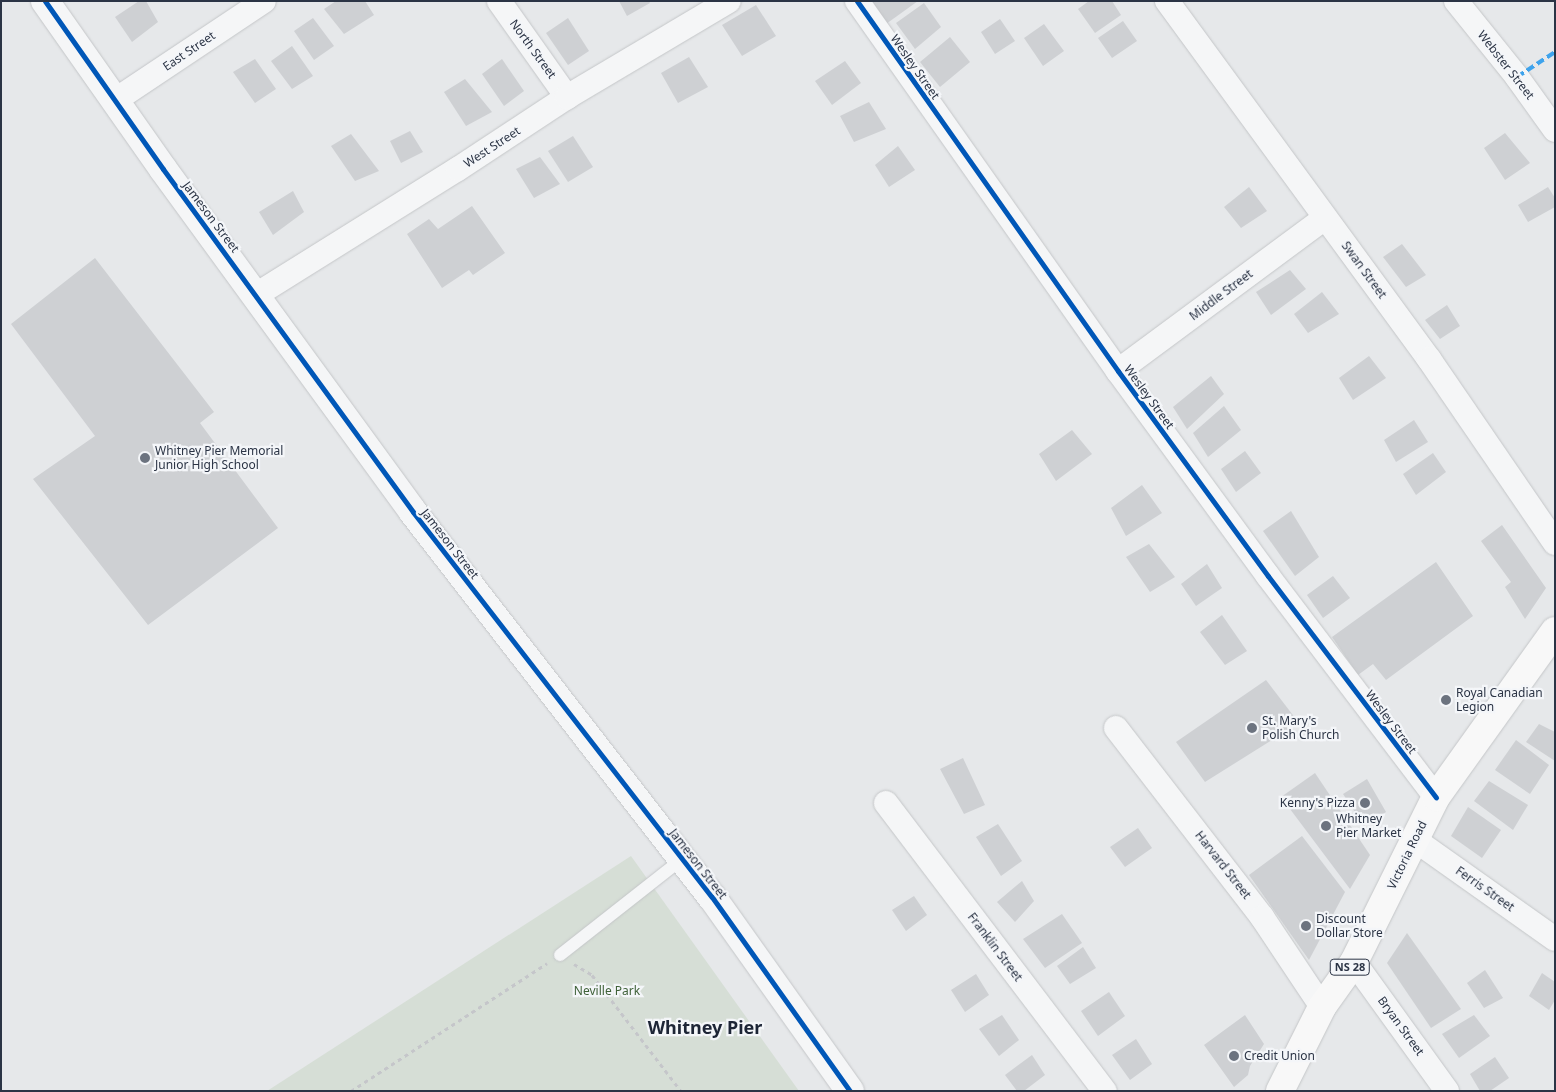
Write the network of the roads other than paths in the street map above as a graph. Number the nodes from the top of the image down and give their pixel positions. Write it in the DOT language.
graph roads {
  1 [pos="45,1"];
  2 [pos="264,1"];
  3 [pos="499,1"];
  4 [pos="728,1"];
  5 [pos="857,1"];
  6 [pos="1167,1"];
  7 [pos="1456,1"];
  8 [pos="567,97"];
  9 [pos="114,101"];
  10 [pos="1555,130"];
  11 [pos="1325,218"];
  12 [pos="256,295"];
  13 [pos="1118,372"];
  14 [pos="1555,543"];
  15 [pos="1555,631"];
  16 [pos="1116,728"];
  17 [pos="1436,797"];
  18 [pos="886,803"];
  19 [pos="1415,840"];
  20 [pos="682,859"];
  21 [pos="1552,932"];
  22 [pos="560,955"];
  23 [pos="1354,962"];
  24 [pos="1322,1007"];
  25 [pos="850,1091"];
  26 [pos="1105,1091"];
  27 [pos="1280,1091"];
  28 [pos="1447,1091"];
  1 -- 9 [label="street, Jameson Street"];
  2 -- 9 [label="street, East Street"];
  3 -- 8 [label="street, North Street"];
  4 -- 8 [label="street, West Street"];
  5 -- 13 [label="street, Wesley Street"];
  6 -- 11 [label="street, Swan Street"];
  7 -- 10 [label="street, Webster Street"];
  8 -- 12 [label="street, West Street"];
  9 -- 12 [label="street, Jameson Street"];
  11 -- 13 [label="street, Middle Street"];
  11 -- 14 [label="street, Swan Street"];
  12 -- 20 [label="street, Jameson Street"];
  13 -- 17 [label="street, Wesley Street"];
  15 -- 17 [label="main road, Victoria Road / NS 28"];
  16 -- 24 [label="street, Harvard Street"];
  17 -- 19 [label="main road, Victoria Road / NS 28"];
  18 -- 26 [label="street, Franklin Street"];
  19 -- 21 [label="street, Ferris Street"];
  19 -- 23 [label="main road, Victoria Road / NS 28"];
  20 -- 22 [label="lane"];
  20 -- 25 [label="street, Jameson Street"];
  23 -- 24 [label="main road, Victoria Road / NS 28"];
  23 -- 28 [label="street, Bryan Street"];
  24 -- 27 [label="main road, Victoria Road / NS 28"];
}
